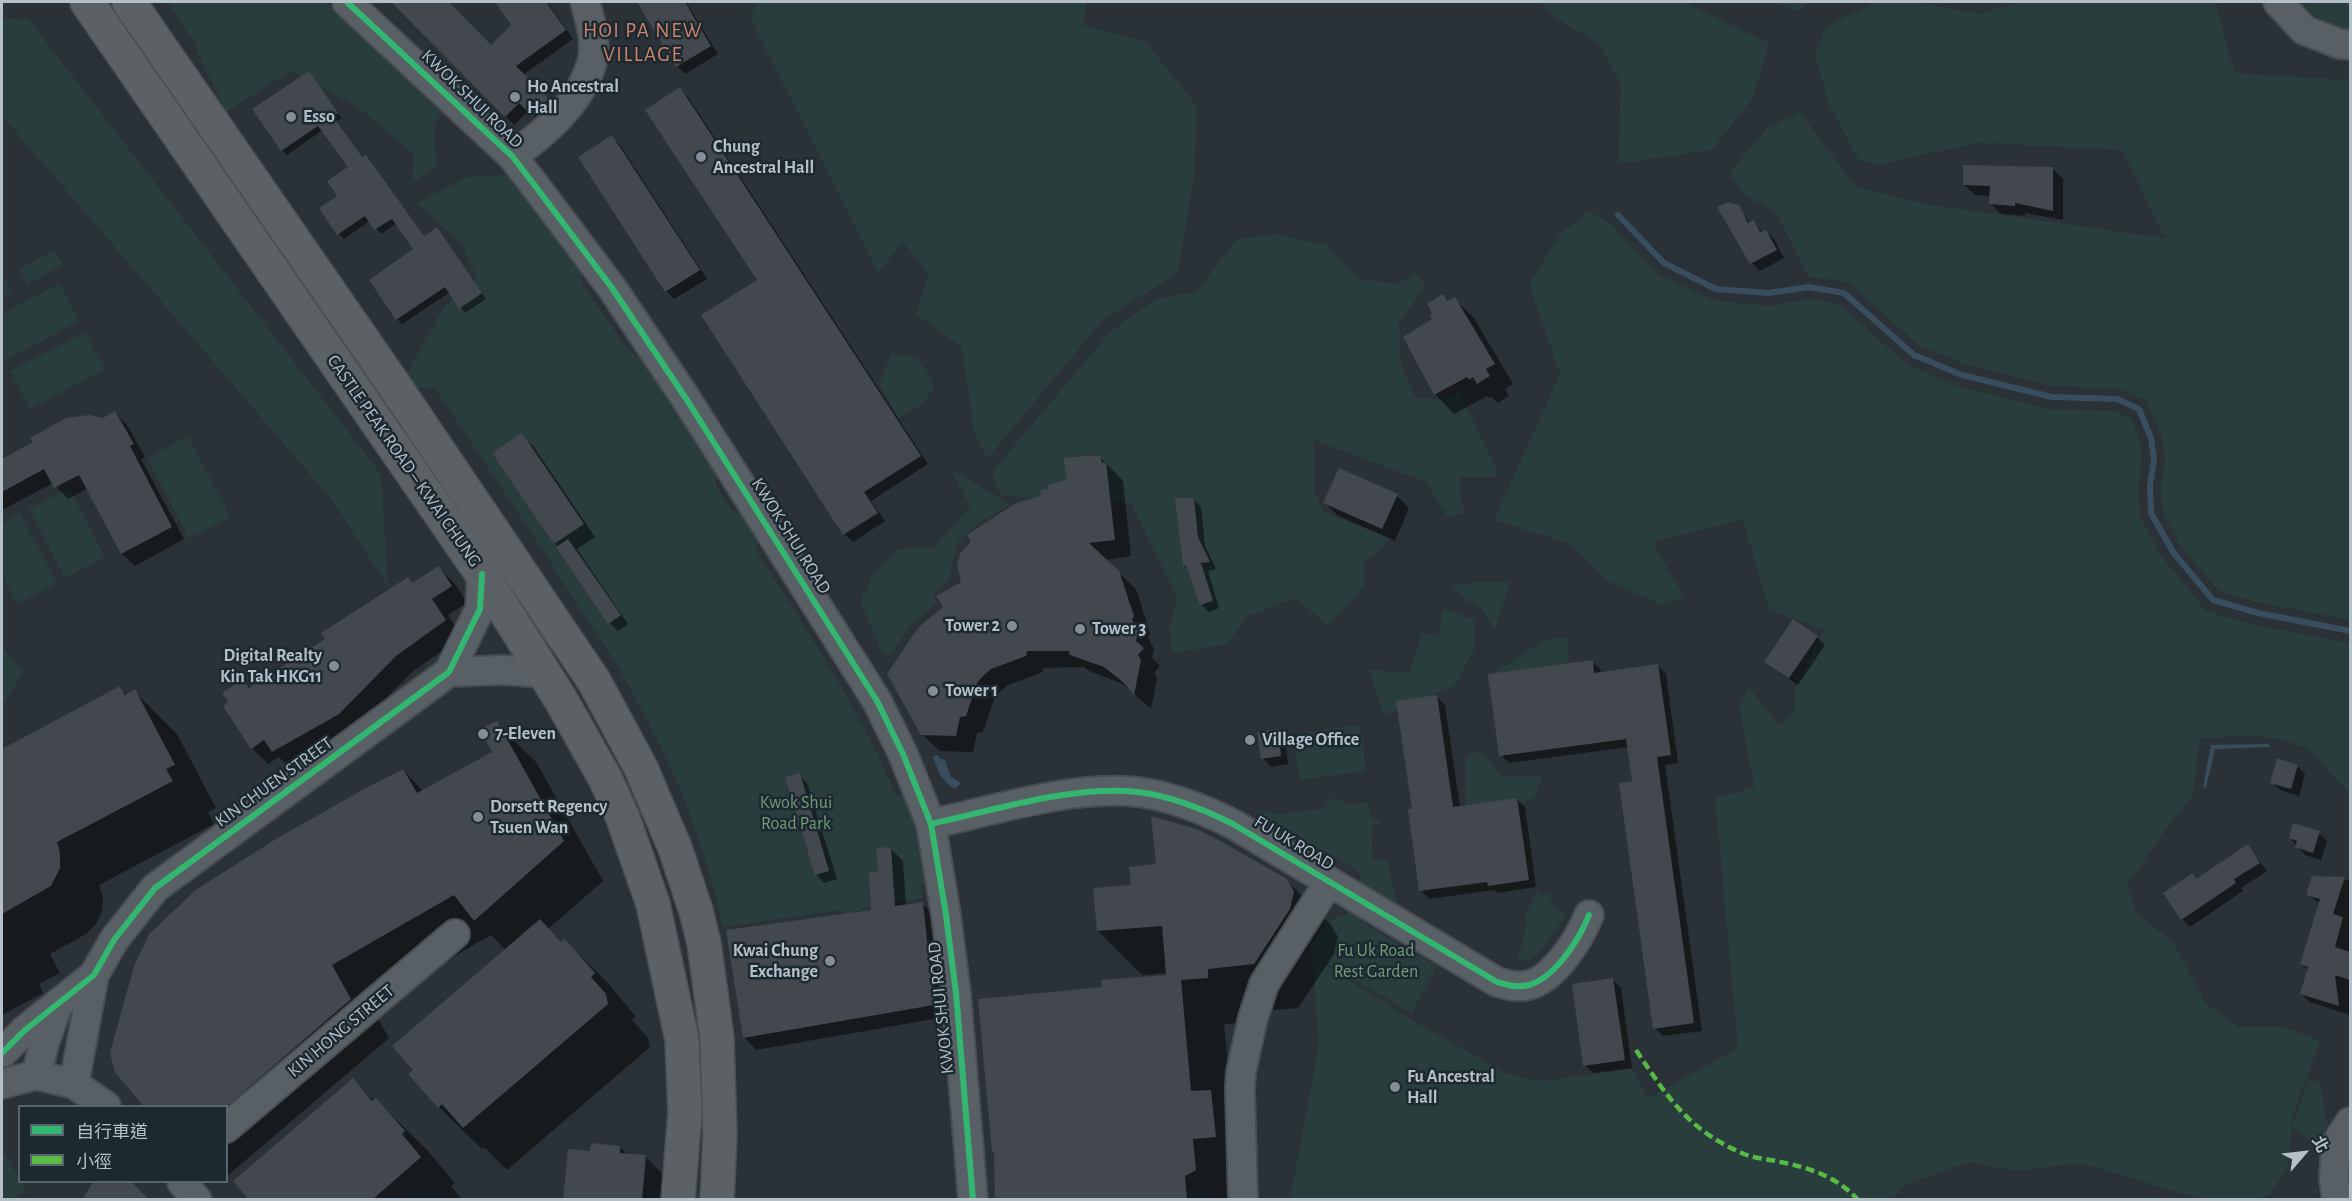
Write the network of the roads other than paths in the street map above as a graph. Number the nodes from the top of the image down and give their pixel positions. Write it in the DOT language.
graph roads {
  1 [pos="87,2"];
  2 [pos="129,2"];
  3 [pos="347,2"];
  4 [pos="585,2"];
  5 [pos="2278,2"];
  6 [pos="2350,45"];
  7 [pos="512,156"];
  8 [pos="482,574"];
  9 [pos="449,672"];
  10 [pos="544,673"];
  11 [pos="931,824"];
  12 [pos="1329,882"];
  13 [pos="1589,915"];
  14 [pos="454,934"];
  15 [pos="94,975"];
  16 [pos="58,1004"];
  17 [pos="2,1053"];
  18 [pos="36,1075"];
  19 [pos="2,1084"];
  20 [pos="74,1084"];
  21 [pos="103,1105"];
  22 [pos="2350,1122"];
  23 [pos="228,1126"];
  24 [pos="183,1183"];
  25 [pos="198,1200"];
  26 [pos="678,1200"];
  27 [pos="717,1200"];
  28 [pos="973,1200"];
  29 [pos="1243,1200"];
  30 [pos="2337,1200"];
  1 -- 8 [label="main road, CASTLE PEAK ROAD – KWAI CHUNG"];
  2 -- 27 [label="main road, CASTLE PEAK ROAD – KWAI CHUNG"];
  3 -- 7 [label="street, KWOK SHUI ROAD"];
  4 -- 7 [label="street"];
  5 -- 6 [label="street"];
  7 -- 11 [label="street, KWOK SHUI ROAD"];
  8 -- 9 [label="street, KIN CHUEN STREET"];
  8 -- 10 [label="main road, CASTLE PEAK ROAD – KWAI CHUNG"];
  9 -- 10 [label="street"];
  9 -- 15 [label="street, KIN CHUEN STREET"];
  10 -- 26 [label="main road, CASTLE PEAK ROAD – KWAI CHUNG"];
  11 -- 12 [label="street, FU UK ROAD"];
  11 -- 28 [label="street, KWOK SHUI ROAD"];
  12 -- 13 [label="street, FU UK ROAD"];
  12 -- 29 [label="street"];
  14 -- 23 [label="street, KIN HONG STREET"];
  15 -- 16 [label="street, KIN CHUEN STREET"];
  15 -- 20 [label="street, KIN CHUEN STREET"];
  16 -- 17 [label="street, KIN CHUEN STREET"];
  16 -- 18 [label="street"];
  18 -- 19 [label="street"];
  18 -- 20 [label="street"];
  20 -- 21 [label="street"];
  22 -- 30 [label="street"];
  24 -- 25 [label="street"];
}
